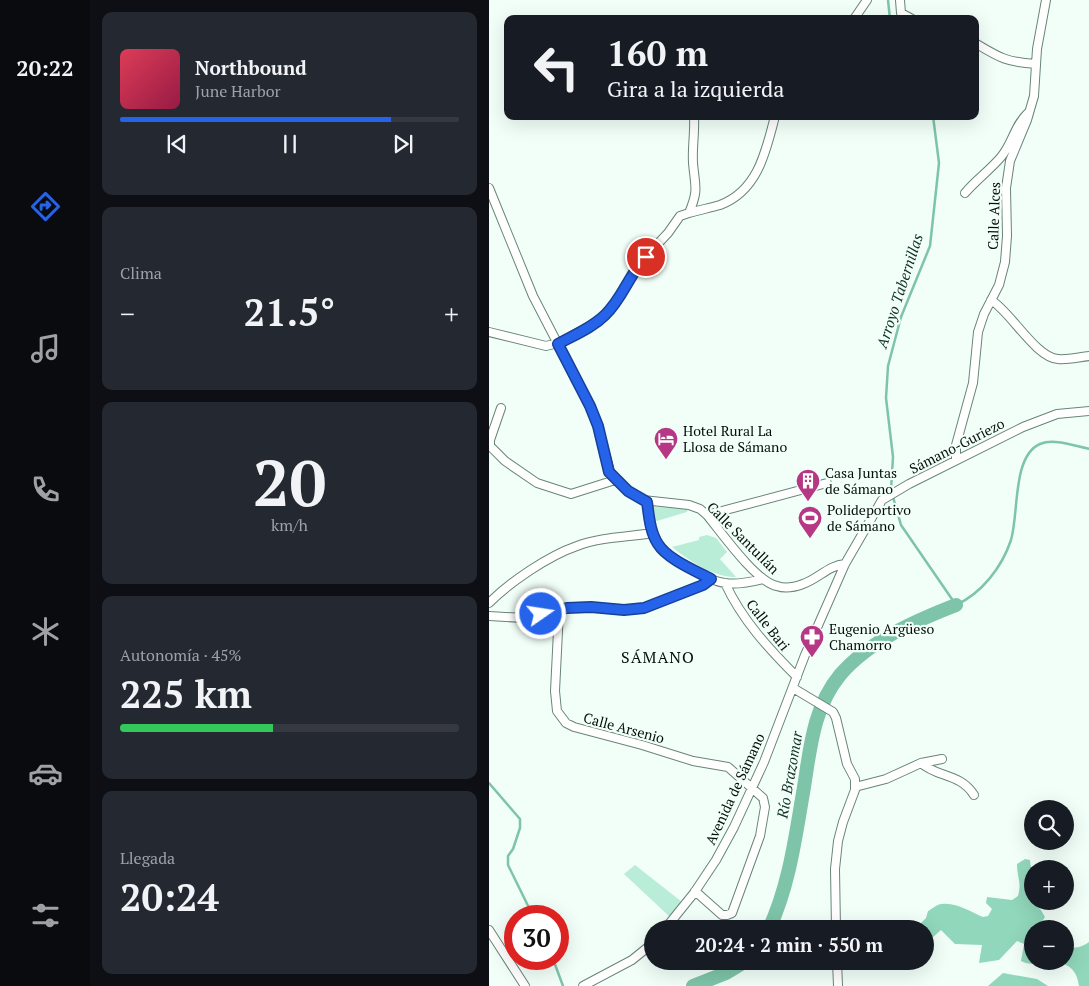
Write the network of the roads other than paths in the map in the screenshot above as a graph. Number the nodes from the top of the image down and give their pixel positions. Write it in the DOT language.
graph roads {
  1 [pos="867,0"];
  2 [pos="900,0"];
  3 [pos="1046,0"];
  4 [pos="857,15"];
  5 [pos="903,15"];
  6 [pos="979,45"];
  7 [pos="1036,64"];
  8 [pos="1029,112"];
  9 [pos="694,120"];
  10 [pos="774,120"];
  11 [pos="489,188"];
  12 [pos="965,193"];
  13 [pos="689,213"];
  14 [pos="991,300"];
  15 [pos="489,332"];
  16 [pos="558,344"];
  17 [pos="1089,356"];
  18 [pos="501,408"];
  19 [pos="1089,411"];
  20 [pos="956,460"];
  21 [pos="615,480"];
  22 [pos="827,483"];
  23 [pos="647,502"];
  24 [pos="707,515"];
  25 [pos="653,533"];
  26 [pos="845,564"];
  27 [pos="711,579"];
  28 [pos="763,579"];
  29 [pos="725,583"];
  30 [pos="489,603"];
  31 [pos="559,611"];
  32 [pos="489,616"];
  33 [pos="797,677"];
  34 [pos="793,688"];
  35 [pos="941,759"];
  36 [pos="921,762"];
  37 [pos="855,787"];
  38 [pos="752,788"];
  39 [pos="974,795"];
  40 [pos="695,891"];
  41 [pos="672,920"];
  42 [pos="836,920"];
  43 [pos="489,930"];
  44 [pos="644,950"];
  45 [pos="837,970"];
  46 [pos="525,986"];
  47 [pos="583,986"];
  48 [pos="838,986"];
  1 -- 4 [label="street"];
  2 -- 5 [label="street"];
  3 -- 7 [label="street, Calle Alces"];
  6 -- 7 [label="street"];
  7 -- 8 [label="street, Calle Alces"];
  8 -- 12 [label="street"];
  8 -- 14 [label="street, Calle Alces"];
  9 -- 13 [label="street"];
  10 -- 13 [label="street"];
  11 -- 16 [label="street, Calle Santullán"];
  13 -- 16 [label="street"];
  14 -- 17 [label="street"];
  14 -- 20 [label="street, Calle Alces"];
  15 -- 16 [label="street"];
  16 -- 21 [label="street, Calle Santullán"];
  18 -- 21 [label="street"];
  19 -- 20 [label="street, Sámano-Guriezo"];
  20 -- 26 [label="street, Sámano-Guriezo"];
  21 -- 23 [label="street, Calle Santullán"];
  22 -- 24 [label="street"];
  23 -- 24 [label="street, Calle Santullán"];
  23 -- 25 [label="street"];
  24 -- 28 [label="street, Calle Santullán"];
  25 -- 27 [label="street"];
  25 -- 30 [label="street"];
  26 -- 28 [label="street, Calle Santullán"];
  26 -- 33 [label="street, Sámano-Guriezo"];
  27 -- 29 [label="street"];
  27 -- 31 [label="street"];
  28 -- 29 [label="street"];
  29 -- 33 [label="street, Calle Bari"];
  31 -- 32 [label="street"];
  31 -- 38 [label="street, Calle Arsenio"];
  33 -- 34 [label="street, Avenida de Sámano"];
  34 -- 37 [label="street"];
  34 -- 38 [label="street, Avenida de Sámano"];
  35 -- 36 [label="street"];
  36 -- 37 [label="street"];
  36 -- 39 [label="street"];
  37 -- 42 [label="street"];
  38 -- 40 [label="street, Avenida de Sámano"];
  38 -- 40 [label="street, Calle Arsenio"];
  40 -- 41 [label="street, Avenida de Sámano"];
  43 -- 46 [label="street"];
  44 -- 47 [label="street"];
  45 -- 48 [label="street"];
}
